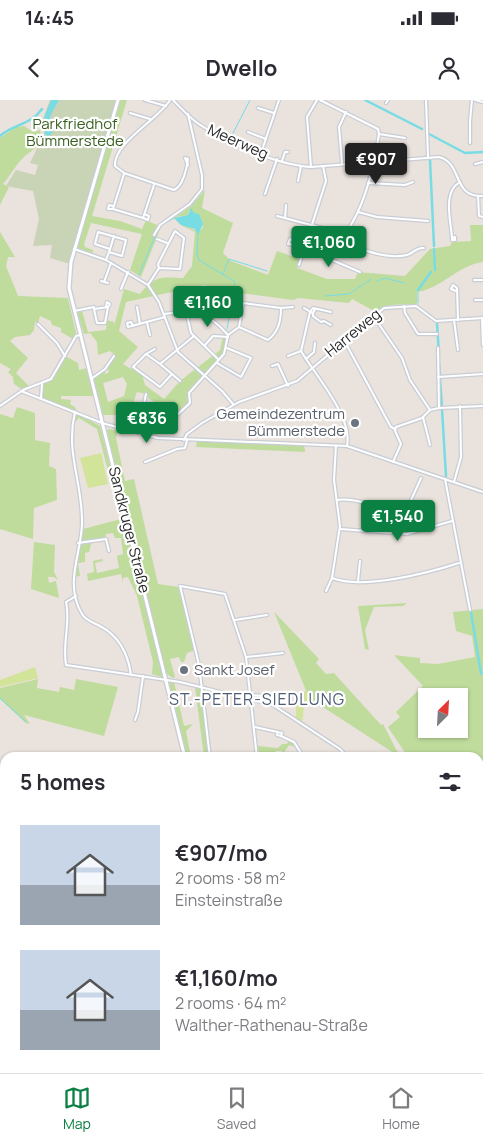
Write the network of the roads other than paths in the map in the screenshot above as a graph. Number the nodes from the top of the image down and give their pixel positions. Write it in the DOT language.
graph roads {
  1 [pos="118,100"];
  2 [pos="145,100"];
  3 [pos="171,100"];
  4 [pos="279,100"];
  5 [pos="319,100"];
  6 [pos="426,100"];
  7 [pos="474,100"];
  8 [pos="483,102"];
  9 [pos="166,106"];
  10 [pos="258,108"];
  11 [pos="346,112"];
  12 [pos="130,113"];
  13 [pos="274,113"];
  14 [pos="188,114"];
  15 [pos="150,119"];
  16 [pos="248,132"];
  17 [pos="379,134"];
  18 [pos="405,138"];
  19 [pos="266,139"];
  20 [pos="470,143"];
  21 [pos="288,152"];
  22 [pos="261,153"];
  23 [pos="428,157"];
  24 [pos="277,159"];
  25 [pos="282,160"];
  26 [pos="374,162"];
  27 [pos="483,162"];
  28 [pos="188,164"];
  29 [pos="342,164"];
  30 [pos="476,164"];
  31 [pos="301,166"];
  32 [pos="323,166"];
  33 [pos="311,167"];
  34 [pos="124,173"];
  35 [pos="298,181"];
  36 [pos="413,182"];
  37 [pos="460,182"];
  38 [pos="367,183"];
  39 [pos="155,184"];
  40 [pos="265,194"];
  41 [pos="478,196"];
  42 [pos="483,196"];
  43 [pos="286,205"];
  44 [pos="358,212"];
  45 [pos="144,214"];
  46 [pos="277,216"];
  47 [pos="481,217"];
  48 [pos="143,218"];
  49 [pos="284,218"];
  50 [pos="428,221"];
  51 [pos="312,225"];
  52 [pos="349,229"];
  53 [pos="154,234"];
  54 [pos="345,234"];
  55 [pos="114,236"];
  56 [pos="350,236"];
  57 [pos="452,238"];
  58 [pos="157,239"];
  59 [pos="168,243"];
  60 [pos="305,247"];
  61 [pos="424,248"];
  62 [pos="74,250"];
  63 [pos="109,250"];
  64 [pos="106,260"];
  65 [pos="111,262"];
  66 [pos="299,265"];
  67 [pos="159,268"];
  68 [pos="128,272"];
  69 [pos="360,272"];
  70 [pos="474,280"];
  71 [pos="483,280"];
  72 [pos="108,283"];
  73 [pos="148,285"];
  74 [pos="121,289"];
  75 [pos="456,291"];
  76 [pos="199,294"];
  77 [pos="213,298"];
  78 [pos="222,298"];
  79 [pos="475,300"];
  80 [pos="483,300"];
  81 [pos="404,306"];
  82 [pos="137,307"];
  83 [pos="293,307"];
  84 [pos="281,308"];
  85 [pos="304,308"];
  86 [pos="94,309"];
  87 [pos="314,309"];
  88 [pos="74,311"];
  89 [pos="186,311"];
  90 [pos="309,311"];
  91 [pos="212,312"];
  92 [pos="331,312"];
  93 [pos="221,313"];
  94 [pos="313,313"];
  95 [pos="164,314"];
  96 [pos="374,316"];
  97 [pos="166,318"];
  98 [pos="208,318"];
  99 [pos="482,318"];
  100 [pos="456,320"];
  101 [pos="147,322"];
  102 [pos="38,324"];
  103 [pos="140,324"];
  104 [pos="331,325"];
  105 [pos="133,326"];
  106 [pos="239,327"];
  107 [pos="437,334"];
  108 [pos="81,335"];
  109 [pos="150,335"];
  110 [pos="194,336"];
  111 [pos="228,336"];
  112 [pos="344,340"];
  113 [pos="316,343"];
  114 [pos="204,345"];
  115 [pos="483,345"];
  116 [pos="227,348"];
  117 [pos="438,348"];
  118 [pos="155,349"];
  119 [pos="458,350"];
  120 [pos="301,351"];
  121 [pos="178,352"];
  122 [pos="146,354"];
  123 [pos="65,356"];
  124 [pos="114,356"];
  125 [pos="288,356"];
  126 [pos="306,359"];
  127 [pos="219,360"];
  128 [pos="216,362"];
  129 [pos="160,364"];
  130 [pos="272,366"];
  131 [pos="312,368"];
  132 [pos="172,374"];
  133 [pos="483,374"];
  134 [pos="204,375"];
  135 [pos="438,378"];
  136 [pos="91,379"];
  137 [pos="180,381"];
  138 [pos="42,384"];
  139 [pos="288,386"];
  140 [pos="21,391"];
  141 [pos="146,394"];
  142 [pos="41,398"];
  143 [pos="234,405"];
  144 [pos="0,406"];
  145 [pos="460,406"];
  146 [pos="483,406"];
  147 [pos="439,408"];
  148 [pos="142,410"];
  149 [pos="430,410"];
  150 [pos="75,412"];
  151 [pos="423,417"];
  152 [pos="102,423"];
  153 [pos="395,429"];
  154 [pos="138,433"];
  155 [pos="185,440"];
  156 [pos="336,445"];
  157 [pos="430,445"];
  158 [pos="347,446"];
  159 [pos="145,462"];
  160 [pos="393,462"];
  161 [pos="421,478"];
  162 [pos="445,480"];
  163 [pos="454,482"];
  164 [pos="483,492"];
  165 [pos="337,500"];
  166 [pos="452,521"];
  167 [pos="340,529"];
  168 [pos="78,543"];
  169 [pos="109,551"];
  170 [pos="360,561"];
  171 [pos="460,563"];
  172 [pos="332,578"];
  173 [pos="358,580"];
  174 [pos="326,591"];
  175 [pos="76,596"];
  176 [pos="470,610"];
  177 [pos="267,615"];
  178 [pos="235,620"];
  179 [pos="283,653"];
  180 [pos="246,657"];
  181 [pos="131,675"];
  182 [pos="143,676"];
  183 [pos="166,680"];
  184 [pos="202,687"];
  185 [pos="296,694"];
  186 [pos="251,695"];
  187 [pos="277,697"];
  188 [pos="252,700"];
  189 [pos="273,705"];
  190 [pos="135,720"];
  191 [pos="255,727"];
  192 [pos="184,752"];
  193 [pos="209,752"];
  194 [pos="257,752"];
  195 [pos="300,752"];
  196 [pos="343,752"];
  1 -- 62 [label="street, Sandkruger Straße"];
  2 -- 9 [label="street"];
  3 -- 9 [label="street"];
  3 -- 14 [label="street, Meerweg"];
  4 -- 13 [label="street"];
  5 -- 11 [label="street"];
  5 -- 33 [label="street"];
  6 -- 23 [label="street"];
  7 -- 8 [label="street"];
  7 -- 20 [label="street"];
  9 -- 15 [label="street"];
  10 -- 13 [label="street"];
  11 -- 17 [label="street"];
  11 -- 29 [label="street"];
  12 -- 15 [label="street"];
  13 -- 19 [label="street"];
  14 -- 22 [label="street, Meerweg"];
  14 -- 53 [label="street"];
  15 -- 34 [label="street"];
  16 -- 19 [label="street"];
  17 -- 18 [label="street"];
  17 -- 26 [label="street"];
  19 -- 22 [label="street"];
  21 -- 25 [label="street, Meerweg"];
  22 -- 24 [label="street, Meerweg"];
  23 -- 26 [label="street, Meerweg"];
  23 -- 37 [label="street"];
  24 -- 25 [label="street, Meerweg"];
  24 -- 40 [label="street"];
  25 -- 31 [label="street, Meerweg"];
  26 -- 29 [label="street, Meerweg"];
  26 -- 38 [label="street"];
  27 -- 30 [label="street"];
  28 -- 39 [label="street"];
  29 -- 32 [label="street, Meerweg"];
  31 -- 33 [label="street, Meerweg"];
  31 -- 35 [label="street"];
  32 -- 33 [label="street, Meerweg"];
  32 -- 51 [label="street"];
  34 -- 39 [label="street"];
  34 -- 48 [label="street"];
  36 -- 38 [label="street"];
  37 -- 41 [label="street"];
  37 -- 57 [label="street"];
  38 -- 44 [label="street"];
  39 -- 45 [label="street"];
  41 -- 42 [label="street"];
  41 -- 47 [label="street"];
  43 -- 49 [label="street"];
  44 -- 50 [label="street"];
  44 -- 52 [label="street"];
  45 -- 48 [label="street"];
  45 -- 48 [label="street"];
  46 -- 49 [label="street"];
  49 -- 51 [label="street"];
  51 -- 54 [label="street"];
  51 -- 60 [label="street"];
  52 -- 54 [label="street"];
  52 -- 56 [label="street"];
  54 -- 56 [label="street"];
  55 -- 63 [label="street"];
  55 -- 63 [label="street"];
  55 -- 63 [label="street"];
  56 -- 61 [label="street"];
  58 -- 59 [label="street"];
  59 -- 67 [label="street"];
  59 -- 67 [label="street"];
  60 -- 60 [label="street"];
  60 -- 66 [label="street"];
  60 -- 69 [label="street"];
  62 -- 64 [label="street"];
  62 -- 88 [label="street, Sandkruger Straße"];
  63 -- 64 [label="street"];
  64 -- 65 [label="street"];
  65 -- 68 [label="street"];
  65 -- 72 [label="street"];
  67 -- 73 [label="street"];
  68 -- 73 [label="street"];
  68 -- 74 [label="street"];
  70 -- 71 [label="street"];
  73 -- 95 [label="street"];
  75 -- 100 [label="street"];
  76 -- 77 [label="street"];
  77 -- 78 [label="street"];
  77 -- 91 [label="street"];
  79 -- 80 [label="street"];
  81 -- 96 [label="street, Harreweg"];
  81 -- 100 [label="street"];
  81 -- 107 [label="street"];
  82 -- 103 [label="street"];
  83 -- 84 [label="street"];
  84 -- 106 [label="street"];
  84 -- 106 [label="street"];
  85 -- 90 [label="street"];
  86 -- 86 [label="street"];
  86 -- 88 [label="street"];
  87 -- 90 [label="street"];
  87 -- 92 [label="street"];
  87 -- 94 [label="street"];
  88 -- 108 [label="street, Sandkruger Straße"];
  89 -- 95 [label="street"];
  89 -- 98 [label="street"];
  89 -- 110 [label="street"];
  90 -- 94 [label="street"];
  90 -- 120 [label="street"];
  91 -- 93 [label="street"];
  91 -- 98 [label="street"];
  94 -- 104 [label="street"];
  95 -- 97 [label="street"];
  96 -- 112 [label="street, Harreweg"];
  96 -- 149 [label="street"];
  97 -- 101 [label="street"];
  97 -- 121 [label="street"];
  98 -- 111 [label="street"];
  99 -- 100 [label="street"];
  99 -- 115 [label="street"];
  100 -- 119 [label="street"];
  101 -- 103 [label="street"];
  101 -- 109 [label="street"];
  102 -- 123 [label="street"];
  103 -- 105 [label="street"];
  106 -- 111 [label="street"];
  108 -- 123 [label="street"];
  108 -- 136 [label="street, Sandkruger Straße"];
  110 -- 114 [label="street"];
  110 -- 121 [label="street"];
  111 -- 114 [label="street"];
  111 -- 116 [label="street"];
  112 -- 131 [label="street, Harreweg"];
  112 -- 153 [label="street"];
  113 -- 126 [label="street"];
  114 -- 127 [label="street"];
  116 -- 127 [label="street"];
  116 -- 128 [label="street"];
  117 -- 135 [label="street"];
  118 -- 122 [label="street"];
  120 -- 125 [label="street"];
  120 -- 126 [label="street"];
  121 -- 129 [label="street"];
  121 -- 134 [label="street"];
  122 -- 129 [label="street"];
  122 -- 132 [label="street"];
  123 -- 138 [label="street"];
  124 -- 136 [label="street"];
  126 -- 131 [label="street"];
  127 -- 128 [label="street"];
  128 -- 134 [label="street"];
  129 -- 132 [label="street"];
  130 -- 139 [label="street"];
  131 -- 139 [label="street, Harreweg"];
  131 -- 158 [label="street"];
  132 -- 137 [label="street"];
  133 -- 135 [label="street"];
  134 -- 143 [label="street"];
  134 -- 148 [label="street"];
  135 -- 147 [label="street"];
  136 -- 152 [label="street, Sandkruger Straße"];
  138 -- 140 [label="street"];
  138 -- 142 [label="street"];
  139 -- 143 [label="street, Harreweg"];
  140 -- 142 [label="street"];
  140 -- 144 [label="street"];
  141 -- 148 [label="street"];
  142 -- 150 [label="street"];
  143 -- 155 [label="street, Harreweg"];
  145 -- 146 [label="street"];
  145 -- 147 [label="street"];
  145 -- 163 [label="street"];
  147 -- 149 [label="street"];
  148 -- 154 [label="street"];
  149 -- 151 [label="street"];
  150 -- 152 [label="street"];
  150 -- 168 [label="street"];
  151 -- 153 [label="street"];
  151 -- 157 [label="street"];
  152 -- 154 [label="street"];
  152 -- 183 [label="street, Sandkruger Straße"];
  153 -- 160 [label="street"];
  154 -- 155 [label="street"];
  155 -- 156 [label="street"];
  155 -- 159 [label="street, Harreweg"];
  156 -- 158 [label="street"];
  156 -- 165 [label="street"];
  158 -- 160 [label="street"];
  160 -- 162 [label="street"];
  161 -- 165 [label="street"];
  162 -- 163 [label="street"];
  162 -- 166 [label="street"];
  163 -- 164 [label="street"];
  165 -- 167 [label="street"];
  166 -- 167 [label="street"];
  166 -- 171 [label="street"];
  167 -- 172 [label="street"];
  168 -- 169 [label="street"];
  168 -- 175 [label="street"];
  170 -- 173 [label="street"];
  171 -- 173 [label="street"];
  171 -- 176 [label="street"];
  172 -- 173 [label="street"];
  172 -- 174 [label="street"];
  175 -- 181 [label="street"];
  175 -- 181 [label="street"];
  177 -- 178 [label="street"];
  178 -- 180 [label="street"];
  178 -- 184 [label="street"];
  179 -- 180 [label="street"];
  180 -- 186 [label="street"];
  181 -- 182 [label="street"];
  182 -- 183 [label="street"];
  182 -- 190 [label="street"];
  183 -- 184 [label="street"];
  183 -- 192 [label="street, Sandkruger Straße"];
  184 -- 188 [label="street"];
  184 -- 193 [label="street"];
  185 -- 187 [label="street"];
  186 -- 187 [label="street"];
  186 -- 188 [label="street"];
  187 -- 189 [label="street"];
  188 -- 189 [label="street"];
  188 -- 191 [label="street"];
  189 -- 196 [label="street"];
  191 -- 194 [label="street"];
  191 -- 195 [label="street"];
}
